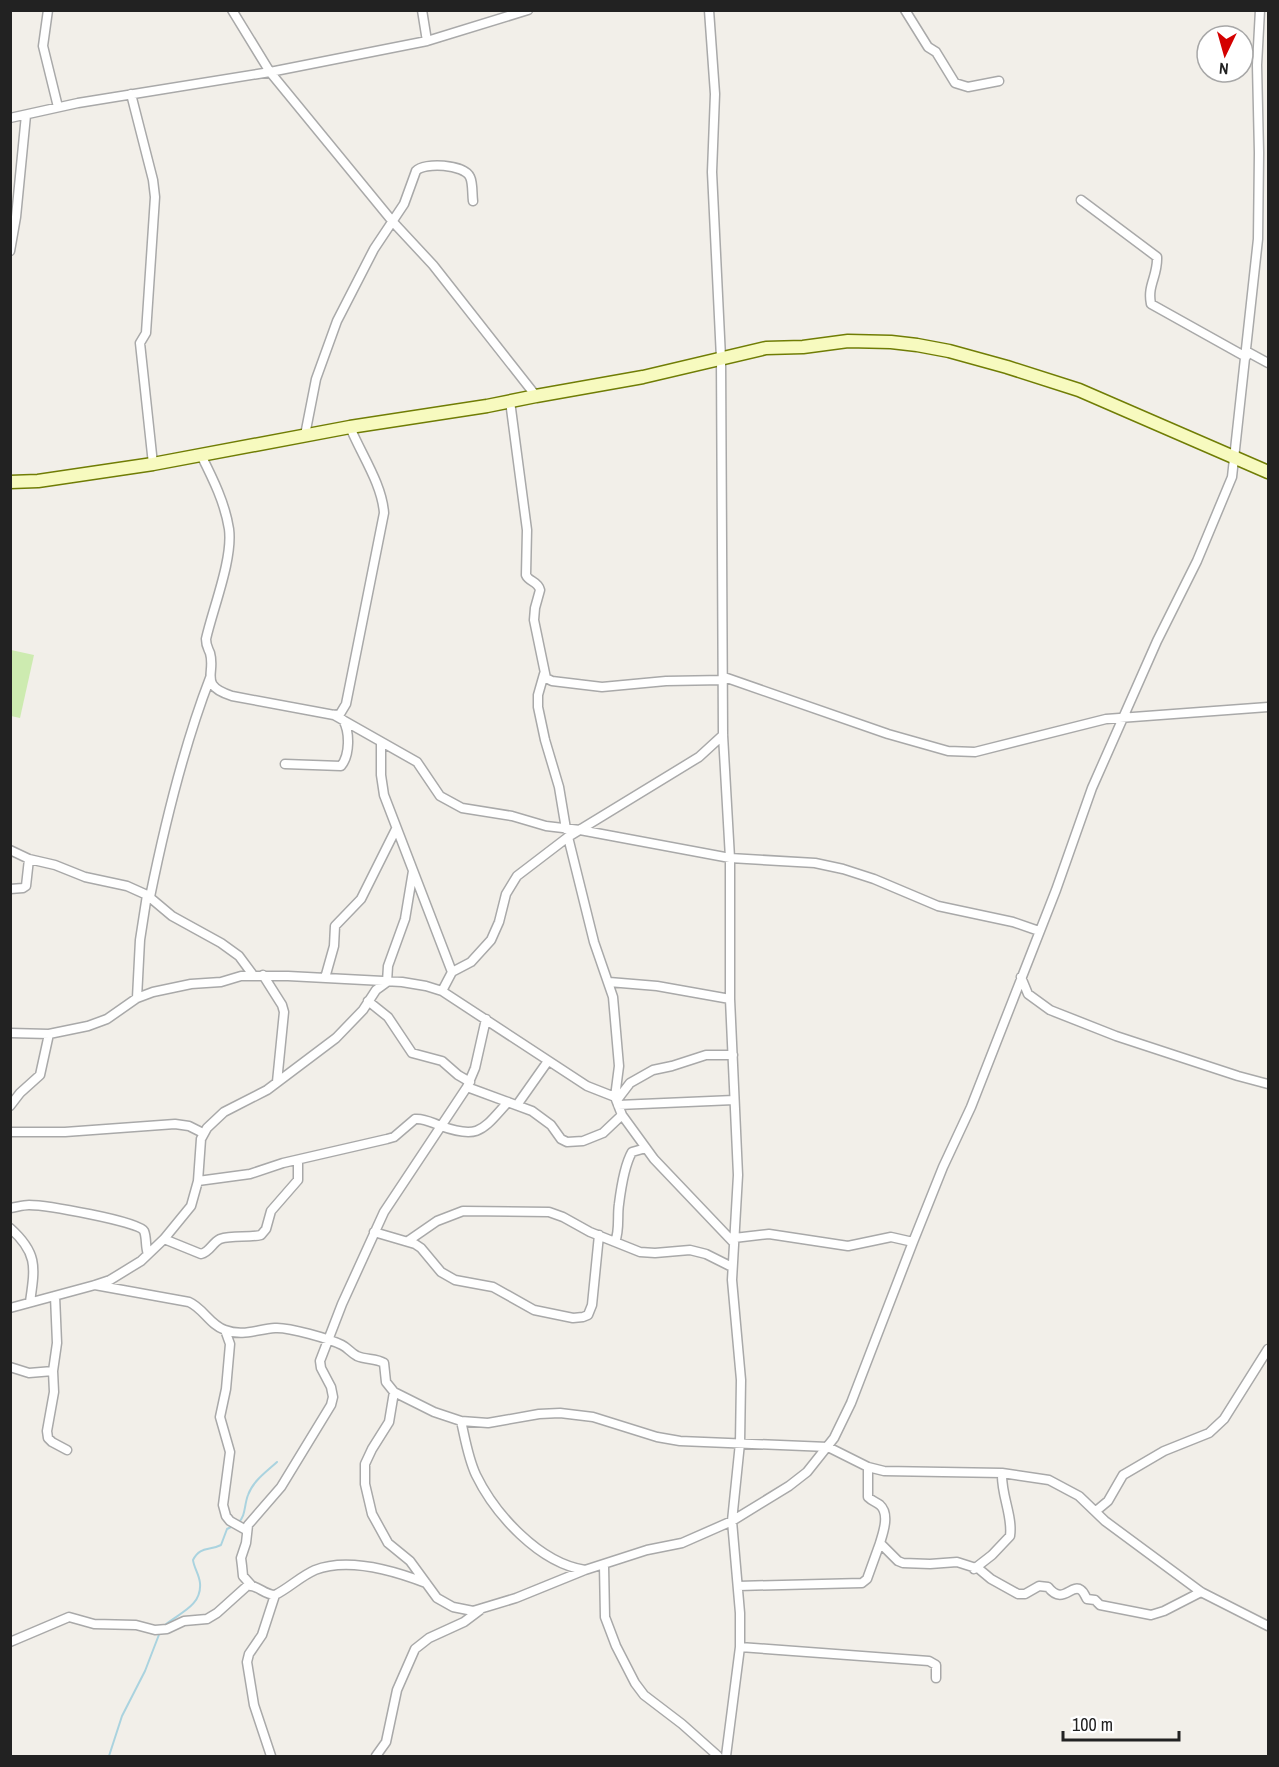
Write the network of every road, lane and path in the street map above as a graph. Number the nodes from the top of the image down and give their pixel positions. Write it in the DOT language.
graph roads {
  1 [pos="48,10"];
  2 [pos="232,10"];
  3 [pos="422,10"];
  4 [pos="528,10"];
  5 [pos="709,10"];
  6 [pos="905,10"];
  7 [pos="1260,10"];
  8 [pos="427,41"];
  9 [pos="270,72"];
  10 [pos="999,81"];
  11 [pos="131,94"];
  12 [pos="58,107"];
  13 [pos="26,115"];
  14 [pos="10,118"];
  15 [pos="1081,200"];
  16 [pos="473,201"];
  17 [pos="393,222"];
  18 [pos="10,251"];
  19 [pos="1246,354"];
  20 [pos="721,358"];
  21 [pos="1269,363"];
  22 [pos="536,396"];
  23 [pos="510,401"];
  24 [pos="350,427"];
  25 [pos="305,435"];
  26 [pos="201,455"];
  27 [pos="1234,457"];
  28 [pos="153,464"];
  29 [pos="1269,472"];
  30 [pos="10,482"];
  31 [pos="544,674"];
  32 [pos="210,678"];
  33 [pos="724,678"];
  34 [pos="1269,707"];
  35 [pos="334,715"];
  36 [pos="1123,717"];
  37 [pos="343,720"];
  38 [pos="723,735"];
  39 [pos="381,742"];
  40 [pos="285,764"];
  41 [pos="396,829"];
  42 [pos="580,830"];
  43 [pos="567,833"];
  44 [pos="10,850"];
  45 [pos="730,858"];
  46 [pos="29,859"];
  47 [pos="413,871"];
  48 [pos="10,889"];
  49 [pos="149,896"];
  50 [pos="1039,931"];
  51 [pos="452,972"];
  52 [pos="258,975"];
  53 [pos="1021,977"];
  54 [pos="325,978"];
  55 [pos="387,982"];
  56 [pos="609,982"];
  57 [pos="442,991"];
  58 [pos="137,998"];
  59 [pos="730,999"];
  60 [pos="1034,1000"];
  61 [pos="368,1001"];
  62 [pos="1011,1002"];
  63 [pos="486,1019"];
  64 [pos="10,1033"];
  65 [pos="49,1034"];
  66 [pos="733,1055"];
  67 [pos="548,1061"];
  68 [pos="277,1082"];
  69 [pos="1269,1084"];
  70 [pos="469,1085"];
  71 [pos="734,1100"];
  72 [pos="616,1101"];
  73 [pos="512,1103"];
  74 [pos="10,1106"];
  75 [pos="622,1115"];
  76 [pos="440,1126"];
  77 [pos="10,1132"];
  78 [pos="203,1133"];
  79 [pos="646,1148"];
  80 [pos="298,1160"];
  81 [pos="198,1182"];
  82 [pos="10,1208"];
  83 [pos="10,1228"];
  84 [pos="374,1232"];
  85 [pos="599,1235"];
  86 [pos="164,1239"];
  87 [pos="408,1241"];
  88 [pos="734,1241"];
  89 [pos="615,1242"];
  90 [pos="913,1242"];
  91 [pos="148,1254"];
  92 [pos="732,1267"];
  93 [pos="95,1286"];
  94 [pos="55,1296"];
  95 [pos="30,1302"];
  96 [pos="10,1308"];
  97 [pos="225,1330"];
  98 [pos="327,1340"];
  99 [pos="1269,1349"];
  100 [pos="10,1367"];
  101 [pos="53,1371"];
  102 [pos="394,1392"];
  103 [pos="461,1421"];
  104 [pos="740,1443"];
  105 [pos="828,1447"];
  106 [pos="67,1450"];
  107 [pos="867,1467"];
  108 [pos="1002,1473"];
  109 [pos="1096,1511"];
  110 [pos="732,1521"];
  111 [pos="246,1530"];
  112 [pos="880,1543"];
  113 [pos="604,1565"];
  114 [pos="974,1569"];
  115 [pos="585,1570"];
  116 [pos="426,1583"];
  117 [pos="251,1585"];
  118 [pos="738,1586"];
  119 [pos="1201,1592"];
  120 [pos="275,1595"];
  121 [pos="480,1610"];
  122 [pos="1269,1626"];
  123 [pos="10,1642"];
  124 [pos="740,1647"];
  125 [pos="936,1678"];
  126 [pos="384,1746"];
  127 [pos="271,1756"];
  128 [pos="376,1756"];
  129 [pos="384,1756"];
  130 [pos="718,1756"];
  131 [pos="726,1756"];
  1 -- 12 [label="street"];
  2 -- 9 [label="street"];
  3 -- 8 [label="street"];
  4 -- 8 [label="street"];
  5 -- 20 [label="street"];
  6 -- 10 [label="street"];
  7 -- 19 [label="street"];
  8 -- 9 [label="street"];
  9 -- 11 [label="street"];
  9 -- 17 [label="street"];
  11 -- 12 [label="street"];
  11 -- 28 [label="street"];
  12 -- 13 [label="street"];
  13 -- 14 [label="street"];
  13 -- 18 [label="street"];
  15 -- 19 [label="street"];
  16 -- 17 [label="street"];
  17 -- 22 [label="street"];
  17 -- 25 [label="street"];
  19 -- 21 [label="street"];
  19 -- 27 [label="street"];
  20 -- 22 [label="street"];
  20 -- 27 [label="street"];
  20 -- 33 [label="street"];
  22 -- 23 [label="street"];
  23 -- 24 [label="street"];
  23 -- 31 [label="street"];
  24 -- 25 [label="street"];
  24 -- 35 [label="street"];
  25 -- 26 [label="street"];
  26 -- 28 [label="street"];
  26 -- 32 [label="street"];
  27 -- 29 [label="street"];
  27 -- 36 [label="street"];
  28 -- 30 [label="street"];
  31 -- 33 [label="street"];
  31 -- 43 [label="street"];
  32 -- 35 [label="street"];
  32 -- 49 [label="street"];
  33 -- 36 [label="street"];
  33 -- 38 [label="street"];
  34 -- 36 [label="street"];
  35 -- 37 [label="street"];
  36 -- 50 [label="street"];
  37 -- 39 [label="street"];
  37 -- 40 [label="street"];
  38 -- 42 [label="street"];
  38 -- 45 [label="street"];
  39 -- 41 [label="street"];
  39 -- 43 [label="street"];
  41 -- 47 [label="street"];
  41 -- 54 [label="street"];
  42 -- 43 [label="street"];
  42 -- 45 [label="street"];
  43 -- 51 [label="street"];
  43 -- 56 [label="street"];
  44 -- 46 [label="street"];
  45 -- 50 [label="street"];
  45 -- 59 [label="street"];
  46 -- 48 [label="street"];
  46 -- 49 [label="street"];
  47 -- 51 [label="street"];
  47 -- 55 [label="street"];
  49 -- 52 [label="street"];
  49 -- 58 [label="street"];
  50 -- 53 [label="street"];
  51 -- 57 [label="street"];
  52 -- 54 [label="street"];
  52 -- 58 [label="street"];
  52 -- 68 [label="street"];
  53 -- 60 [label="street"];
  53 -- 62 [label="street"];
  54 -- 55 [label="street"];
  55 -- 57 [label="street"];
  55 -- 61 [label="street"];
  56 -- 59 [label="street"];
  56 -- 72 [label="street"];
  57 -- 63 [label="street"];
  58 -- 65 [label="street"];
  59 -- 66 [label="street"];
  60 -- 62 [label="street"];
  60 -- 69 [label="street"];
  61 -- 68 [label="street"];
  61 -- 70 [label="street"];
  62 -- 90 [label="street"];
  63 -- 67 [label="street"];
  63 -- 70 [label="street"];
  64 -- 65 [label="street"];
  65 -- 74 [label="street"];
  66 -- 71 [label="street"];
  66 -- 72 [label="street"];
  67 -- 72 [label="street"];
  67 -- 73 [label="street"];
  68 -- 78 [label="street"];
  70 -- 73 [label="street"];
  70 -- 76 [label="street"];
  71 -- 72 [label="street"];
  71 -- 88 [label="street"];
  72 -- 75 [label="street"];
  73 -- 75 [label="street"];
  73 -- 76 [label="street"];
  75 -- 79 [label="street"];
  76 -- 80 [label="street"];
  76 -- 84 [label="street"];
  77 -- 78 [label="street"];
  78 -- 81 [label="street"];
  79 -- 88 [label="street"];
  79 -- 89 [label="street"];
  80 -- 81 [label="street"];
  80 -- 86 [label="street"];
  81 -- 86 [label="street"];
  82 -- 91 [label="street"];
  83 -- 95 [label="street"];
  84 -- 87 [label="street"];
  84 -- 98 [label="street"];
  85 -- 87 [label="street"];
  85 -- 87 [label="street"];
  85 -- 89 [label="street"];
  86 -- 91 [label="street"];
  88 -- 90 [label="street"];
  88 -- 92 [label="street"];
  89 -- 92 [label="street"];
  90 -- 105 [label="street"];
  91 -- 93 [label="street"];
  92 -- 104 [label="street"];
  93 -- 94 [label="street"];
  93 -- 97 [label="street"];
  94 -- 95 [label="street"];
  94 -- 101 [label="street"];
  95 -- 96 [label="street"];
  97 -- 98 [label="street"];
  97 -- 111 [label="street"];
  98 -- 102 [label="street"];
  98 -- 111 [label="street"];
  99 -- 109 [label="street"];
  100 -- 101 [label="street"];
  101 -- 106 [label="street"];
  102 -- 103 [label="street"];
  102 -- 116 [label="street"];
  103 -- 104 [label="street"];
  103 -- 115 [label="street"];
  104 -- 105 [label="street"];
  104 -- 110 [label="street"];
  105 -- 107 [label="street"];
  105 -- 110 [label="street"];
  107 -- 108 [label="street"];
  107 -- 112 [label="street"];
  108 -- 109 [label="street"];
  108 -- 114 [label="street"];
  109 -- 119 [label="street"];
  110 -- 113 [label="street"];
  110 -- 118 [label="street"];
  111 -- 117 [label="street"];
  112 -- 114 [label="street"];
  112 -- 118 [label="street"];
  113 -- 115 [label="street"];
  113 -- 130 [label="street"];
  114 -- 119 [label="street"];
  115 -- 121 [label="street"];
  116 -- 120 [label="street"];
  116 -- 121 [label="street"];
  117 -- 120 [label="street"];
  117 -- 123 [label="street"];
  118 -- 124 [label="street"];
  119 -- 122 [label="street"];
  120 -- 127 [label="street"];
  121 -- 126 [label="street"];
  124 -- 125 [label="street"];
  124 -- 131 [label="street"];
  126 -- 128 [label="street"];
  126 -- 129 [label="street"];
}
